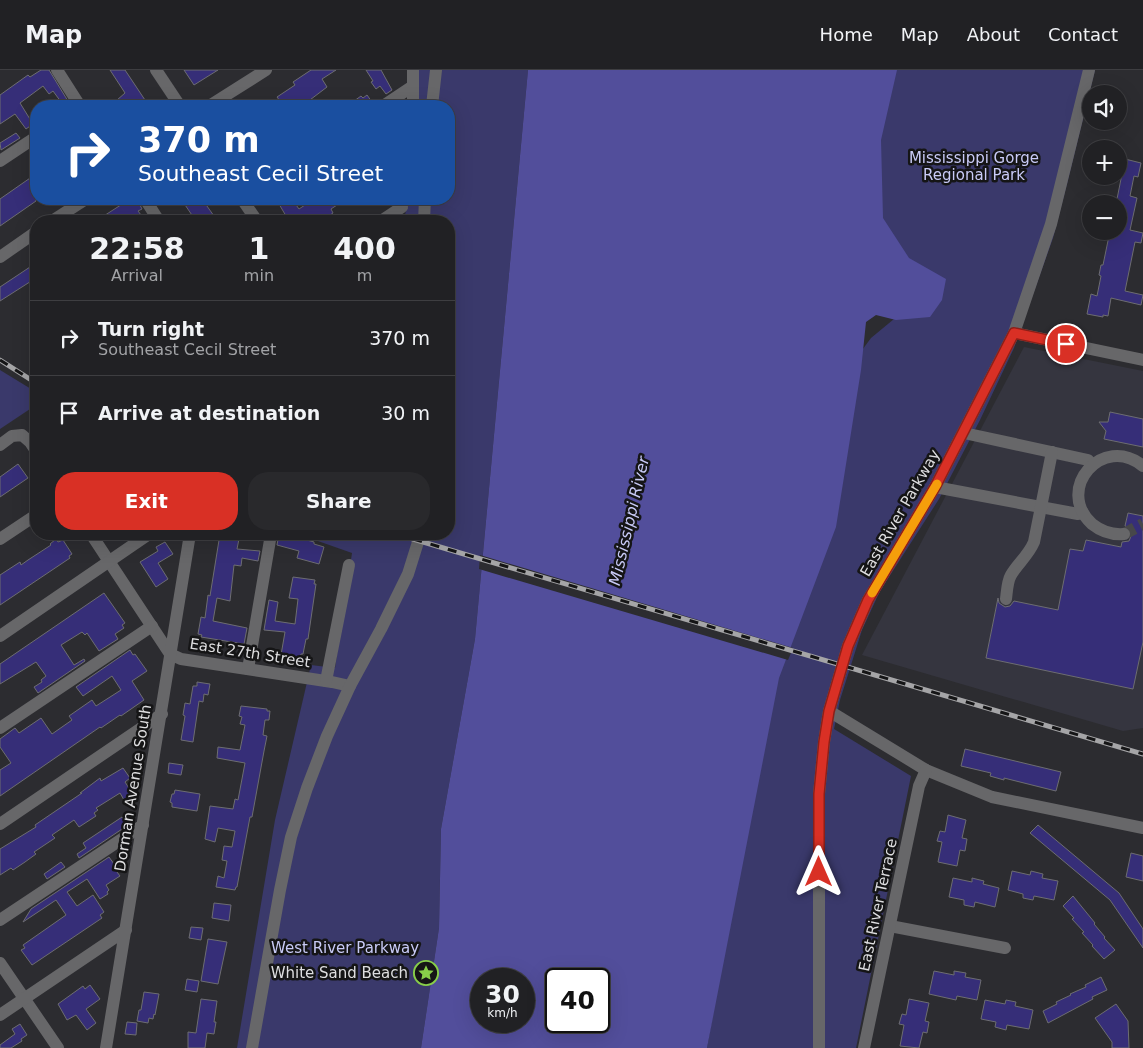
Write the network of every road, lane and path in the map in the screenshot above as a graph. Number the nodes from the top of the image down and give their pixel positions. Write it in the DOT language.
graph roads {
  1 [pos="57,70"];
  2 [pos="156,70"];
  3 [pos="266,70"];
  4 [pos="413,70"];
  5 [pos="436,70"];
  6 [pos="1089,70"];
  7 [pos="413,86"];
  8 [pos="76,100"];
  9 [pos="176,100"];
  10 [pos="218,100"];
  11 [pos="391,100"];
  12 [pos="413,100"];
  13 [pos="433,100"];
  14 [pos="30,141"];
  15 [pos="0,161"];
  16 [pos="77,205"];
  17 [pos="400,205"];
  18 [pos="61,215"];
  19 [pos="388,215"];
  20 [pos="30,236"];
  21 [pos="0,257"];
  22 [pos="1014,333"];
  23 [pos="1141,363"];
  24 [pos="964,433"];
  25 [pos="30,442"];
  26 [pos="0,445"];
  27 [pos="1052,452"];
  28 [pos="1092,465"];
  29 [pos="1143,466"];
  30 [pos="935,487"];
  31 [pos="1041,507"];
  32 [pos="1082,511"];
  33 [pos="30,519"];
  34 [pos="1124,534"];
  35 [pos="0,540"];
  36 [pos="95,540"];
  37 [pos="140,540"];
  38 [pos="189,540"];
  39 [pos="270,540"];
  40 [pos="418,540"];
  41 [pos="109,562"];
  42 [pos="349,565"];
  43 [pos="1006,599"];
  44 [pos="152,626"];
  45 [pos="0,636"];
  46 [pos="170,654"];
  47 [pos="248,669"];
  48 [pos="326,681"];
  49 [pos="350,686"];
  50 [pos="829,711"];
  51 [pos="162,714"];
  52 [pos="0,728"];
  53 [pos="926,770"];
  54 [pos="0,824"];
  55 [pos="143,825"];
  56 [pos="1143,828"];
  57 [pos="0,920"];
  58 [pos="890,926"];
  59 [pos="126,930"];
  60 [pos="1005,948"];
  61 [pos="0,963"];
  62 [pos="25,999"];
  63 [pos="0,1015"];
  64 [pos="58,1048"];
  65 [pos="106,1048"];
  66 [pos="252,1048"];
  67 [pos="819,1048"];
  68 [pos="864,1048"];
  1 -- 8 [label="street"];
  2 -- 9 [label="street"];
  3 -- 10 [label="street"];
  4 -- 7 [label="street"];
  5 -- 13 [label="street"];
  6 -- 22 [label="street, East River Parkway"];
  7 -- 11 [label="street"];
  7 -- 12 [label="street"];
  14 -- 15 [label="street"];
  16 -- 18 [label="street"];
  17 -- 19 [label="street"];
  20 -- 21 [label="street"];
  22 -- 23 [label="street"];
  22 -- 24 [label="street, East River Parkway"];
  24 -- 27 [label="street"];
  24 -- 30 [label="street, East River Parkway"];
  25 -- 26 [label="street"];
  27 -- 28 [label="street"];
  27 -- 31 [label="street"];
  28 -- 29 [label="street"];
  28 -- 32 [label="street"];
  30 -- 31 [label="street"];
  30 -- 50 [label="street, East River Parkway"];
  31 -- 32 [label="street"];
  31 -- 43 [label="street"];
  32 -- 34 [label="street"];
  33 -- 35 [label="street"];
  36 -- 41 [label="street, East 27th Street"];
  37 -- 41 [label="street"];
  38 -- 46 [label="street, Dorman Avenue South"];
  39 -- 47 [label="street"];
  40 -- 49 [label="street"];
  41 -- 44 [label="street, East 27th Street"];
  41 -- 45 [label="street"];
  42 -- 48 [label="street"];
  44 -- 46 [label="street, East 27th Street"];
  44 -- 52 [label="street"];
  46 -- 47 [label="street, East 27th Street"];
  46 -- 51 [label="street, Dorman Avenue South"];
  47 -- 48 [label="street, East 27th Street"];
  48 -- 49 [label="street, East 27th Street"];
  49 -- 66 [label="street"];
  50 -- 53 [label="street"];
  50 -- 67 [label="street, East River Parkway"];
  51 -- 54 [label="street"];
  51 -- 55 [label="street, Dorman Avenue South"];
  53 -- 56 [label="street"];
  53 -- 58 [label="street, East River Terrace"];
  55 -- 57 [label="street"];
  55 -- 59 [label="street, Dorman Avenue South"];
  58 -- 60 [label="street"];
  58 -- 68 [label="street, East River Terrace"];
  59 -- 62 [label="street"];
  59 -- 65 [label="street, Dorman Avenue South"];
  61 -- 62 [label="street"];
  62 -- 63 [label="street"];
  62 -- 64 [label="street"];
}
